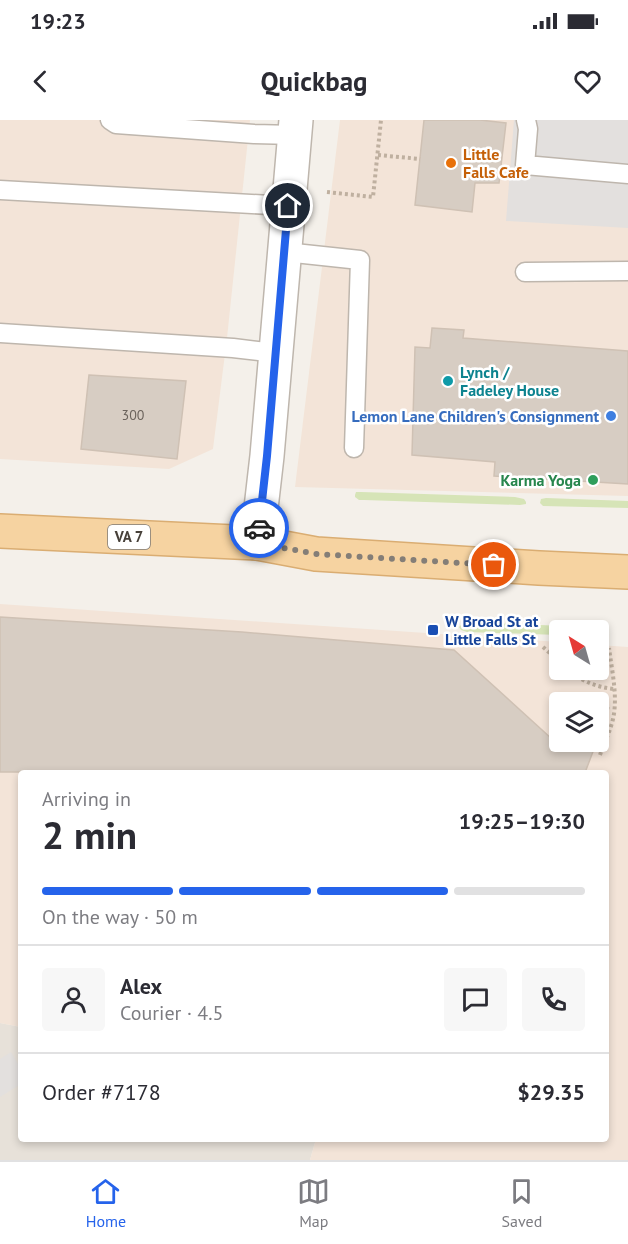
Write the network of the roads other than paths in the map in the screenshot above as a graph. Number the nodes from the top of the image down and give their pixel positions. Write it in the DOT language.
graph roads {
  1 [pos="110,120"];
  2 [pos="526,120"];
  3 [pos="295,128"];
  4 [pos="628,174"];
  5 [pos="0,190"];
  6 [pos="288,206"];
  7 [pos="285,252"];
  8 [pos="628,271"];
  9 [pos="525,272"];
  10 [pos="0,333"];
  11 [pos="276,353"];
  12 [pos="354,448"];
  13 [pos="0,531"];
  14 [pos="257,543"];
  15 [pos="628,572"];
  1 -- 3 [label="lane"];
  2 -- 4 [label="lane"];
  3 -- 6 [label="street"];
  5 -- 6 [label="lane"];
  6 -- 7 [label="street"];
  7 -- 11 [label="street"];
  7 -- 12 [label="lane"];
  8 -- 9 [label="lane"];
  10 -- 11 [label="lane"];
  11 -- 14 [label="street"];
  13 -- 14 [label="main road, VA 7"];
  14 -- 15 [label="main road, VA 7"];
}
